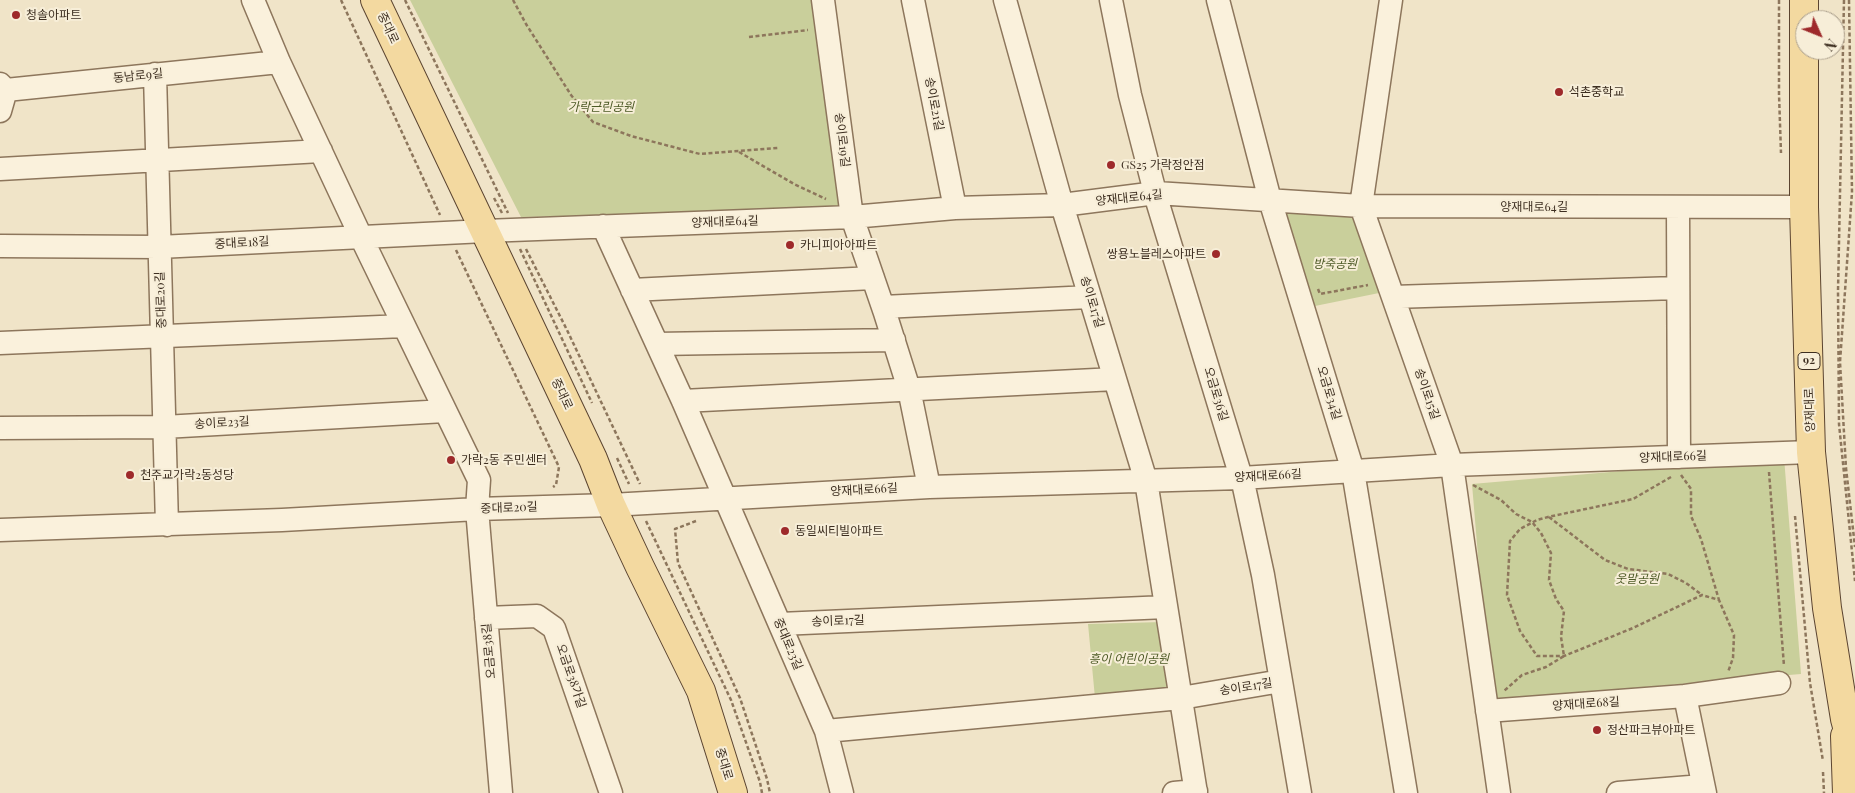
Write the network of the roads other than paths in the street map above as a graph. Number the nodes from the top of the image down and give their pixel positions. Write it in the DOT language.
graph roads {
  1 [pos="253,0"];
  2 [pos="375,0"];
  3 [pos="823,0"];
  4 [pos="913,0"];
  5 [pos="1004,0"];
  6 [pos="1111,0"];
  7 [pos="1218,0"];
  8 [pos="1391,0"];
  9 [pos="1804,0"];
  10 [pos="279,62"];
  11 [pos="155,74"];
  12 [pos="2,95"];
  13 [pos="321,151"];
  14 [pos="157,160"];
  15 [pos="0,169"];
  16 [pos="1156,193"];
  17 [pos="1270,200"];
  18 [pos="1062,206"];
  19 [pos="1361,206"];
  20 [pos="1804,207"];
  21 [pos="955,208"];
  22 [pos="1678,208"];
  23 [pos="852,217"];
  24 [pos="603,226"];
  25 [pos="485,230"];
  26 [pos="361,237"];
  27 [pos="0,246"];
  28 [pos="159,247"];
  29 [pos="873,278"];
  30 [pos="1678,288"];
  31 [pos="632,290"];
  32 [pos="1393,296"];
  33 [pos="1090,297"];
  34 [pos="883,307"];
  35 [pos="404,326"];
  36 [pos="162,336"];
  37 [pos="894,340"];
  38 [pos="0,343"];
  39 [pos="657,344"];
  40 [pos="1115,379"];
  41 [pos="909,389"];
  42 [pos="683,401"];
  43 [pos="445,411"];
  44 [pos="164,427"];
  45 [pos="0,428"];
  46 [pos="1811,452"];
  47 [pos="1679,464"];
  48 [pos="1453,470"];
  49 [pos="1354,471"];
  50 [pos="1241,478"];
  51 [pos="1146,481"];
  52 [pos="929,487"];
  53 [pos="725,498"];
  54 [pos="611,505"];
  55 [pos="477,509"];
  56 [pos="167,525"];
  57 [pos="0,530"];
  58 [pos="1166,607"];
  59 [pos="486,618"];
  60 [pos="780,624"];
  61 [pos="1782,676"];
  62 [pos="1281,682"];
  63 [pos="1685,696"];
  64 [pos="1181,698"];
  65 [pos="1487,711"];
  66 [pos="1845,719"];
  67 [pos="826,732"];
  68 [pos="1855,756"];
  69 [pos="1704,789"];
  70 [pos="1188,792"];
  71 [pos="501,793"];
  72 [pos="608,793"];
  73 [pos="733,793"];
  74 [pos="842,793"];
  75 [pos="1300,793"];
  76 [pos="1406,793"];
  77 [pos="1498,793"];
  78 [pos="1618,793"];
  79 [pos="1847,793"];
  1 -- 10 [label="street"];
  2 -- 25 [label="main road, 중대로"];
  3 -- 23 [label="street, 송이로19길"];
  4 -- 21 [label="street, 송이로21길"];
  5 -- 18 [label="street, 송이로17길"];
  6 -- 16 [label="street, 오금로36길"];
  7 -- 17 [label="street, 오금로34길"];
  8 -- 19 [label="street, 송이로15길"];
  9 -- 20 [label="main road, 양재대로 / 92"];
  10 -- 11 [label="street, 동남로9길"];
  10 -- 13 [label="street"];
  11 -- 12 [label="street, 동남로9길"];
  11 -- 14 [label="street, 중대로20길"];
  13 -- 14 [label="street"];
  13 -- 26 [label="street"];
  14 -- 15 [label="street"];
  14 -- 28 [label="street, 중대로20길"];
  16 -- 17 [label="street, 양재대로64길"];
  16 -- 18 [label="street, 양재대로64길"];
  16 -- 50 [label="street, 오금로36길"];
  17 -- 19 [label="street, 양재대로64길"];
  17 -- 49 [label="street, 오금로34길"];
  18 -- 21 [label="street, 양재대로64길"];
  18 -- 33 [label="street, 송이로17길"];
  19 -- 22 [label="street, 양재대로64길"];
  19 -- 32 [label="street, 송이로15길"];
  20 -- 22 [label="street, 양재대로64길"];
  20 -- 46 [label="main road, 양재대로 / 92"];
  21 -- 23 [label="street, 양재대로64길"];
  22 -- 30 [label="street"];
  23 -- 24 [label="street, 양재대로64길"];
  23 -- 29 [label="street, 송이로19길"];
  24 -- 25 [label="street, 양재대로64길"];
  24 -- 31 [label="street"];
  25 -- 26 [label="street, 중대로18길"];
  25 -- 54 [label="main road, 중대로"];
  26 -- 28 [label="street, 중대로18길"];
  26 -- 35 [label="street"];
  27 -- 28 [label="street, 중대로18길"];
  28 -- 36 [label="street, 중대로20길"];
  29 -- 31 [label="street"];
  29 -- 34 [label="street, 송이로19길"];
  30 -- 32 [label="street"];
  30 -- 47 [label="street"];
  31 -- 39 [label="street"];
  32 -- 48 [label="street, 송이로15길"];
  33 -- 34 [label="street"];
  33 -- 40 [label="street, 송이로17길"];
  34 -- 37 [label="street, 송이로19길"];
  35 -- 36 [label="street"];
  35 -- 43 [label="street"];
  36 -- 38 [label="street"];
  36 -- 44 [label="street, 중대로20길"];
  37 -- 39 [label="street"];
  37 -- 41 [label="street, 송이로19길"];
  39 -- 42 [label="street"];
  40 -- 41 [label="street"];
  40 -- 51 [label="street, 송이로17길"];
  41 -- 42 [label="street"];
  41 -- 52 [label="street, 송이로19길"];
  42 -- 53 [label="street"];
  43 -- 44 [label="street, 송이로23길"];
  43 -- 55 [label="street"];
  44 -- 45 [label="street, 송이로23길"];
  44 -- 56 [label="street, 중대로20길"];
  46 -- 47 [label="street, 양재대로66길"];
  46 -- 66 [label="main road, 양재대로 / 92"];
  47 -- 48 [label="street, 양재대로66길"];
  48 -- 49 [label="street, 양재대로66길"];
  48 -- 65 [label="street, 송이로15길"];
  49 -- 50 [label="street, 양재대로66길"];
  49 -- 76 [label="street, 오금로34길"];
  50 -- 51 [label="street, 양재대로66길"];
  50 -- 62 [label="street, 오금로36길"];
  51 -- 52 [label="street, 양재대로66길"];
  51 -- 58 [label="street, 송이로17길"];
  52 -- 53 [label="street, 양재대로66길"];
  53 -- 54 [label="street, 양재대로66길"];
  53 -- 60 [label="street, 중대로23길"];
  54 -- 55 [label="street, 중대로20길"];
  54 -- 73 [label="main road, 중대로"];
  55 -- 56 [label="street, 중대로20길"];
  55 -- 59 [label="street, 오금로38길"];
  56 -- 57 [label="street, 중대로20길"];
  58 -- 60 [label="street, 송이로17길"];
  58 -- 64 [label="street, 송이로17길"];
  59 -- 71 [label="street, 오금로38길"];
  59 -- 72 [label="street, 오금로38가길"];
  60 -- 67 [label="street, 중대로23길"];
  61 -- 63 [label="street, 양재대로68길"];
  62 -- 64 [label="street, 송이로17길"];
  62 -- 75 [label="street, 오금로36길"];
  63 -- 65 [label="street, 양재대로68길"];
  63 -- 69 [label="street"];
  64 -- 67 [label="street, 송이로17길"];
  64 -- 70 [label="street, 송이로17길"];
  65 -- 77 [label="street, 송이로15길"];
  66 -- 68 [label="main road, 양재대로 / 92"];
  66 -- 79 [label="main road"];
  67 -- 74 [label="street, 중대로23길"];
  69 -- 78 [label="street"];
}
